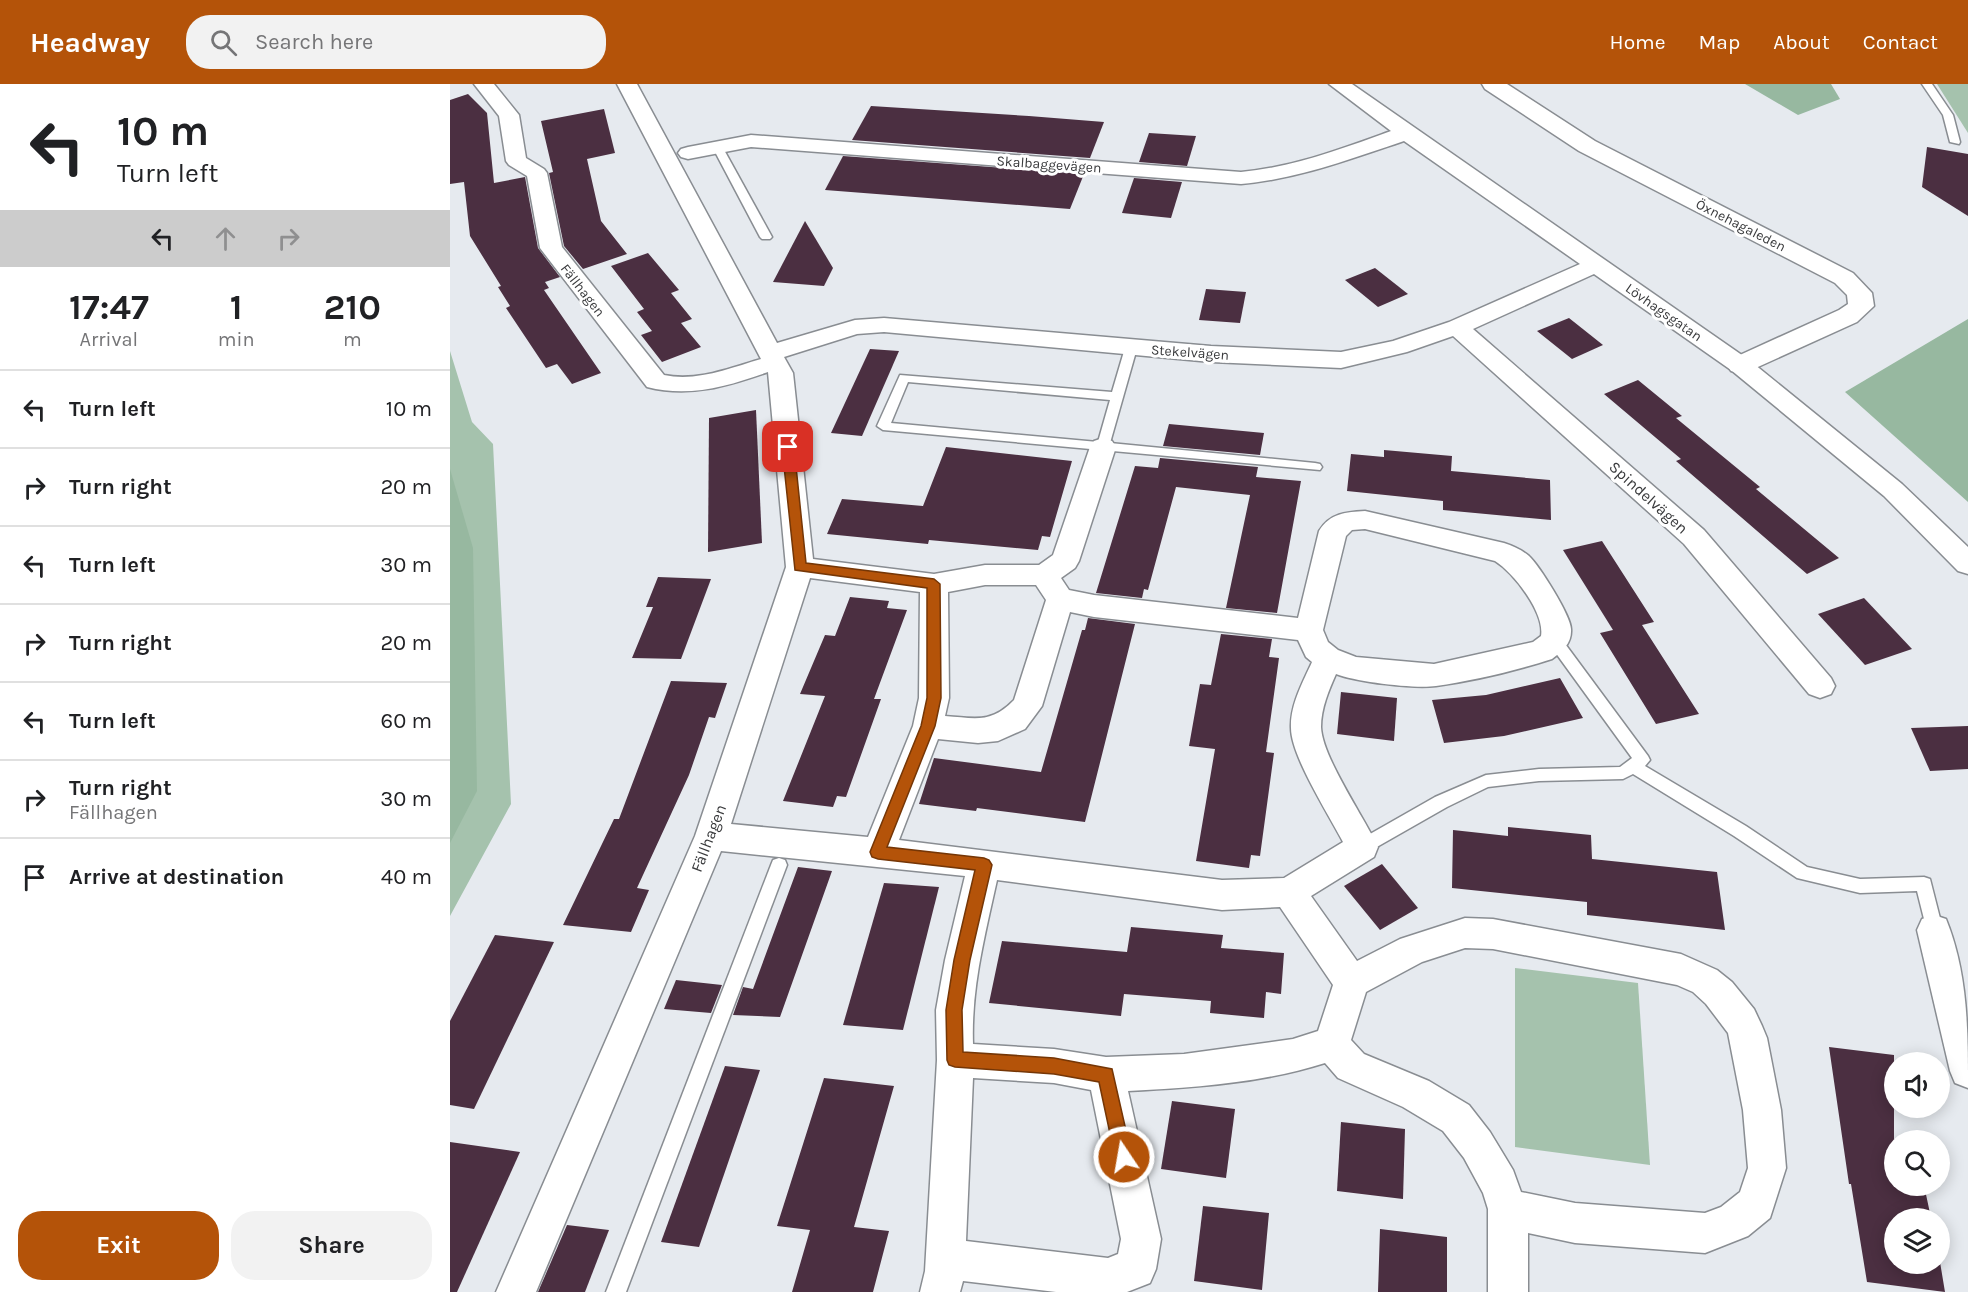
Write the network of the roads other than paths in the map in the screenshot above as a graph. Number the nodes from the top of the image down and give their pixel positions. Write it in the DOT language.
graph roads {
  1 [pos="484,84"];
  2 [pos="627,84"];
  3 [pos="1339,84"];
  4 [pos="1493,84"];
  5 [pos="1928,84"];
  6 [pos="1406,133"];
  7 [pos="1955,142"];
  8 [pos="718,148"];
  9 [pos="688,153"];
  10 [pos="766,237"];
  11 [pos="1596,265"];
  12 [pos="1457,327"];
  13 [pos="1131,348"];
  14 [pos="772,357"];
  15 [pos="1740,365"];
  16 [pos="1118,397"];
  17 [pos="1103,447"];
  18 [pos="1316,467"];
  19 [pos="1968,564"];
  20 [pos="800,567"];
  21 [pos="934,584"];
  22 [pos="1052,587"];
  23 [pos="1309,630"];
  24 [pos="1555,640"];
  25 [pos="1329,658"];
  26 [pos="1820,686"];
  27 [pos="928,726"];
  28 [pos="1632,766"];
  29 [pos="711,836"];
  30 [pos="1362,847"];
  31 [pos="878,852"];
  32 [pos="984,865"];
  33 [pos="779,866"];
  34 [pos="1289,891"];
  35 [pos="1934,930"];
  36 [pos="1351,982"];
  37 [pos="1332,1044"];
  38 [pos="955,1060"];
  39 [pos="1968,1071"];
  40 [pos="1106,1075"];
  41 [pos="1508,1209"];
  42 [pos="943,1276"];
  43 [pos="516,1292"];
  44 [pos="616,1292"];
  45 [pos="1508,1292"];
  1 -- 14 [label="street, Fällhagen"];
  2 -- 14 [label="street, Fällhagen"];
  3 -- 6 [label="street, Lövhagsgatan"];
  4 -- 15 [label="street, Öxnehagaleden"];
  5 -- 7 [label="lane"];
  6 -- 8 [label="street, Skalbaggevägen"];
  6 -- 11 [label="street, Lövhagsgatan"];
  8 -- 9 [label="street, Skalbaggevägen"];
  8 -- 10 [label="lane"];
  11 -- 12 [label="street, Stekelvägen"];
  11 -- 15 [label="street, Lövhagsgatan"];
  12 -- 13 [label="street, Stekelvägen"];
  12 -- 26 [label="street, Spindelvägen"];
  13 -- 14 [label="street, Stekelvägen"];
  13 -- 16 [label="lane"];
  14 -- 20 [label="street, Fällhagen"];
  15 -- 19 [label="street, Lövhagsgatan"];
  16 -- 17 [label="lane"];
  16 -- 17 [label="lane"];
  17 -- 18 [label="lane"];
  17 -- 22 [label="street"];
  20 -- 21 [label="street"];
  20 -- 29 [label="street, Fällhagen"];
  21 -- 22 [label="street"];
  21 -- 27 [label="street"];
  22 -- 23 [label="street"];
  22 -- 27 [label="street"];
  23 -- 24 [label="street"];
  23 -- 25 [label="street"];
  24 -- 25 [label="street"];
  24 -- 28 [label="lane"];
  25 -- 30 [label="street"];
  27 -- 31 [label="street"];
  28 -- 30 [label="lane"];
  28 -- 35 [label="lane"];
  29 -- 31 [label="street"];
  29 -- 43 [label="street, Fällhagen"];
  30 -- 34 [label="street"];
  31 -- 32 [label="street"];
  32 -- 34 [label="street"];
  32 -- 38 [label="street"];
  33 -- 44 [label="lane"];
  34 -- 36 [label="street"];
  35 -- 39 [label="street"];
  36 -- 37 [label="street"];
  36 -- 41 [label="street"];
  37 -- 40 [label="street"];
  37 -- 41 [label="street"];
  38 -- 40 [label="street"];
  38 -- 42 [label="street"];
  40 -- 42 [label="street"];
  41 -- 45 [label="street"];
}
